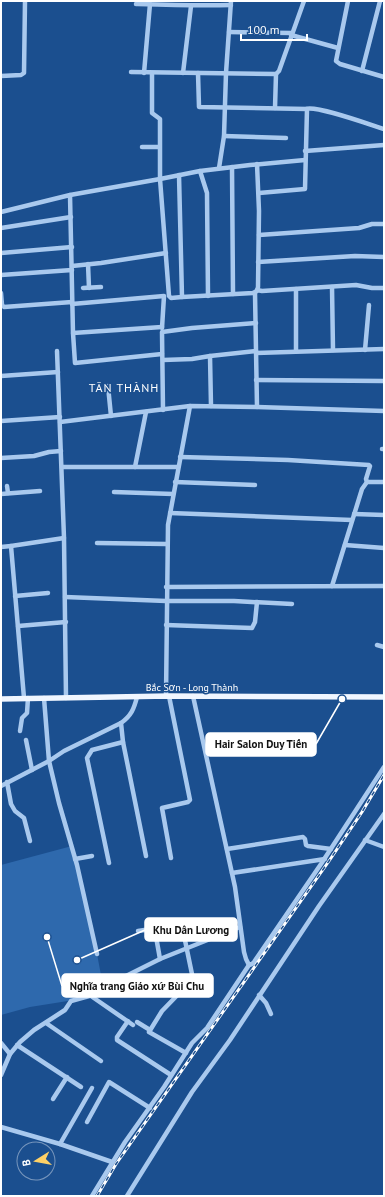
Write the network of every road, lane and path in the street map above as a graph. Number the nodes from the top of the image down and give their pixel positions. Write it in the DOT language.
graph roads {
  1 [pos="26,1"];
  2 [pos="304,1"];
  3 [pos="348,1"];
  4 [pos="380,1"];
  5 [pos="231,3"];
  6 [pos="136,4"];
  7 [pos="150,4"];
  8 [pos="188,4"];
  9 [pos="229,32"];
  10 [pos="292,34"];
  11 [pos="338,48"];
  12 [pos="362,71"];
  13 [pos="131,72"];
  14 [pos="144,73"];
  15 [pos="152,73"];
  16 [pos="183,73"];
  17 [pos="226,73"];
  18 [pos="198,74"];
  19 [pos="276,74"];
  20 [pos="1,76"];
  21 [pos="384,77"];
  22 [pos="224,107"];
  23 [pos="275,108"];
  24 [pos="306,108"];
  25 [pos="384,130"];
  26 [pos="224,136"];
  27 [pos="286,138"];
  28 [pos="384,145"];
  29 [pos="142,147"];
  30 [pos="159,147"];
  31 [pos="305,151"];
  32 [pos="305,160"];
  33 [pos="257,164"];
  34 [pos="232,167"];
  35 [pos="220,168"];
  36 [pos="200,172"];
  37 [pos="179,176"];
  38 [pos="160,179"];
  39 [pos="259,193"];
  40 [pos="70,195"];
  41 [pos="1,212"];
  42 [pos="71,217"];
  43 [pos="384,224"];
  44 [pos="1,228"];
  45 [pos="259,235"];
  46 [pos="72,247"];
  47 [pos="1,253"];
  48 [pos="166,253"];
  49 [pos="384,257"];
  50 [pos="258,262"];
  51 [pos="88,264"];
  52 [pos="72,268"];
  53 [pos="1,275"];
  54 [pos="102,287"];
  55 [pos="332,287"];
  56 [pos="296,288"];
  57 [pos="384,288"];
  58 [pos="256,291"];
  59 [pos="1,293"];
  60 [pos="233,294"];
  61 [pos="166,296"];
  62 [pos="208,296"];
  63 [pos="182,298"];
  64 [pos="72,303"];
  65 [pos="369,305"];
  66 [pos="256,323"];
  67 [pos="162,329"];
  68 [pos="73,333"];
  69 [pos="384,349"];
  70 [pos="332,350"];
  71 [pos="365,350"];
  72 [pos="57,351"];
  73 [pos="296,351"];
  74 [pos="256,352"];
  75 [pos="162,354"];
  76 [pos="210,356"];
  77 [pos="163,360"];
  78 [pos="58,372"];
  79 [pos="1,376"];
  80 [pos="256,380"];
  81 [pos="384,381"];
  82 [pos="108,386"];
  83 [pos="190,406"];
  84 [pos="212,406"];
  85 [pos="257,407"];
  86 [pos="163,410"];
  87 [pos="384,411"];
  88 [pos="146,412"];
  89 [pos="111,416"];
  90 [pos="60,419"];
  91 [pos="1,421"];
  92 [pos="61,451"];
  93 [pos="180,457"];
  94 [pos="1,458"];
  95 [pos="62,467"];
  96 [pos="135,467"];
  97 [pos="178,468"];
  98 [pos="175,482"];
  99 [pos="367,482"];
  100 [pos="384,482"];
  101 [pos="255,485"];
  102 [pos="7,486"];
  103 [pos="40,491"];
  104 [pos="114,492"];
  105 [pos="1,494"];
  106 [pos="8,494"];
  107 [pos="173,494"];
  108 [pos="170,513"];
  109 [pos="354,514"];
  110 [pos="384,515"];
  111 [pos="352,520"];
  112 [pos="17,538"];
  113 [pos="64,538"];
  114 [pos="97,543"];
  115 [pos="18,544"];
  116 [pos="166,544"];
  117 [pos="345,545"];
  118 [pos="11,546"];
  119 [pos="1,547"];
  120 [pos="384,548"];
  121 [pos="332,586"];
  122 [pos="384,586"];
  123 [pos="166,587"];
  124 [pos="48,593"];
  125 [pos="15,596"];
  126 [pos="65,598"];
  127 [pos="166,601"];
  128 [pos="257,602"];
  129 [pos="292,604"];
  130 [pos="66,622"];
  131 [pos="166,625"];
  132 [pos="18,626"];
  133 [pos="377,645"];
  134 [pos="384,647"];
  135 [pos="167,696"];
  136 [pos="193,696"];
  137 [pos="137,697"];
  138 [pos="384,697"];
  139 [pos="26,698"];
  140 [pos="44,698"];
  141 [pos="66,698"];
  142 [pos="1,699"];
  143 [pos="121,723"];
  144 [pos="20,731"];
  145 [pos="26,740"];
  146 [pos="123,742"];
  147 [pos="49,761"];
  148 [pos="384,767"];
  149 [pos="32,770"];
  150 [pos="7,782"];
  151 [pos="1,786"];
  152 [pos="384,814"];
  153 [pos="365,840"];
  154 [pos="30,842"];
  155 [pos="384,848"];
  156 [pos="227,849"];
  157 [pos="331,849"];
  158 [pos="92,856"];
  159 [pos="146,856"];
  160 [pos="171,858"];
  161 [pos="75,859"];
  162 [pos="325,859"];
  163 [pos="109,863"];
  164 [pos="232,873"];
  165 [pos="181,921"];
  166 [pos="240,927"];
  167 [pos="138,932"];
  168 [pos="187,948"];
  169 [pos="97,954"];
  170 [pos="160,959"];
  171 [pos="249,965"];
  172 [pos="259,995"];
  173 [pos="91,996"];
  174 [pos="271,1014"];
  175 [pos="128,1021"];
  176 [pos="46,1023"];
  177 [pos="150,1031"];
  178 [pos="146,1038"];
  179 [pos="1,1044"];
  180 [pos="17,1045"];
  181 [pos="186,1053"];
  182 [pos="10,1054"];
  183 [pos="101,1061"];
  184 [pos="1,1075"];
  185 [pos="171,1075"];
  186 [pos="67,1077"];
  187 [pos="81,1087"];
  188 [pos="92,1088"];
  189 [pos="53,1099"];
  190 [pos="150,1108"];
  191 [pos="88,1122"];
  192 [pos="1,1127"];
  193 [pos="60,1144"];
  194 [pos="112,1162"];
  195 [pos="92,1196"];
  196 [pos="127,1196"];
  1 -- 20 [label="street"];
  2 -- 10 [label="street"];
  3 -- 11 [label="street"];
  4 -- 12 [label="street"];
  5 -- 8 [label="street"];
  5 -- 9 [label="street"];
  6 -- 7 [label="street"];
  7 -- 8 [label="street"];
  7 -- 14 [label="street"];
  8 -- 16 [label="street"];
  9 -- 10 [label="street"];
  9 -- 17 [label="street"];
  10 -- 11 [label="street"];
  10 -- 19 [label="street"];
  11 -- 12 [label="street"];
  12 -- 21 [label="street"];
  13 -- 14 [label="street"];
  14 -- 15 [label="street"];
  15 -- 16 [label="street"];
  15 -- 30 [label="street"];
  16 -- 18 [label="street"];
  17 -- 18 [label="street"];
  17 -- 19 [label="street"];
  17 -- 22 [label="street"];
  18 -- 22 [label="street"];
  19 -- 23 [label="street"];
  22 -- 23 [label="street"];
  22 -- 26 [label="street"];
  23 -- 24 [label="street"];
  24 -- 25 [label="street"];
  24 -- 31 [label="street"];
  26 -- 27 [label="street"];
  26 -- 35 [label="street"];
  28 -- 31 [label="street"];
  29 -- 30 [label="street"];
  30 -- 38 [label="street"];
  31 -- 32 [label="street"];
  32 -- 33 [label="street"];
  32 -- 39 [label="street"];
  33 -- 34 [label="street"];
  33 -- 39 [label="street"];
  34 -- 35 [label="street"];
  34 -- 60 [label="street"];
  35 -- 36 [label="street"];
  36 -- 37 [label="street"];
  36 -- 62 [label="street"];
  37 -- 38 [label="street"];
  37 -- 63 [label="street"];
  38 -- 40 [label="street"];
  38 -- 48 [label="street"];
  39 -- 45 [label="street"];
  40 -- 41 [label="street"];
  40 -- 42 [label="street"];
  42 -- 44 [label="street"];
  42 -- 46 [label="street"];
  43 -- 45 [label="street"];
  45 -- 50 [label="street"];
  46 -- 47 [label="street"];
  46 -- 52 [label="street"];
  48 -- 51 [label="street"];
  48 -- 61 [label="street"];
  49 -- 50 [label="street"];
  50 -- 58 [label="street"];
  51 -- 52 [label="street"];
  51 -- 54 [label="street"];
  52 -- 53 [label="street"];
  52 -- 64 [label="street"];
  55 -- 56 [label="street"];
  55 -- 57 [label="street"];
  55 -- 70 [label="street"];
  56 -- 58 [label="street"];
  56 -- 73 [label="street"];
  58 -- 60 [label="street"];
  58 -- 66 [label="street"];
  59 -- 64 [label="street"];
  60 -- 62 [label="street"];
  61 -- 63 [label="street"];
  61 -- 64 [label="street"];
  61 -- 67 [label="street"];
  62 -- 63 [label="street"];
  64 -- 68 [label="street"];
  65 -- 71 [label="street"];
  66 -- 67 [label="street"];
  66 -- 74 [label="street"];
  67 -- 68 [label="street"];
  67 -- 75 [label="street"];
  68 -- 75 [label="street"];
  69 -- 71 [label="street"];
  70 -- 71 [label="street"];
  70 -- 73 [label="street"];
  72 -- 78 [label="street"];
  73 -- 74 [label="street"];
  74 -- 76 [label="street"];
  74 -- 80 [label="street"];
  75 -- 77 [label="street"];
  76 -- 77 [label="street"];
  76 -- 84 [label="street"];
  77 -- 86 [label="street"];
  78 -- 79 [label="street"];
  78 -- 90 [label="street"];
  80 -- 81 [label="street"];
  80 -- 85 [label="street"];
  82 -- 89 [label="street"];
  83 -- 84 [label="street"];
  83 -- 86 [label="street"];
  83 -- 93 [label="street"];
  84 -- 85 [label="street"];
  85 -- 87 [label="street"];
  86 -- 88 [label="street"];
  88 -- 89 [label="street"];
  88 -- 96 [label="street"];
  89 -- 90 [label="street"];
  90 -- 91 [label="street"];
  90 -- 92 [label="street"];
  92 -- 94 [label="street"];
  92 -- 95 [label="street"];
  93 -- 97 [label="street"];
  93 -- 99 [label="street"];
  95 -- 96 [label="street"];
  95 -- 113 [label="street"];
  96 -- 97 [label="street"];
  97 -- 98 [label="street"];
  98 -- 101 [label="street"];
  98 -- 107 [label="street"];
  99 -- 100 [label="street"];
  99 -- 109 [label="street"];
  102 -- 106 [label="street"];
  103 -- 106 [label="street"];
  104 -- 107 [label="street"];
  105 -- 106 [label="street"];
  107 -- 108 [label="street"];
  108 -- 111 [label="street"];
  108 -- 116 [label="street"];
  109 -- 110 [label="street"];
  109 -- 111 [label="street"];
  111 -- 117 [label="street"];
  112 -- 115 [label="street"];
  113 -- 115 [label="street"];
  113 -- 126 [label="street"];
  114 -- 116 [label="street"];
  115 -- 118 [label="street"];
  116 -- 123 [label="street"];
  117 -- 120 [label="street"];
  117 -- 121 [label="street"];
  118 -- 119 [label="street"];
  118 -- 125 [label="street"];
  121 -- 122 [label="street"];
  121 -- 123 [label="street"];
  123 -- 127 [label="street"];
  124 -- 125 [label="street"];
  125 -- 132 [label="street"];
  126 -- 127 [label="street"];
  126 -- 130 [label="street"];
  127 -- 128 [label="street"];
  127 -- 131 [label="street"];
  128 -- 129 [label="street"];
  128 -- 131 [label="street"];
  130 -- 132 [label="street"];
  130 -- 141 [label="street"];
  131 -- 135 [label="street"];
  132 -- 139 [label="street"];
  133 -- 134 [label="street"];
  135 -- 136 [label="main road, Bắc Sơn - Long Thành"];
  135 -- 137 [label="main road, Bắc Sơn - Long Thành"];
  135 -- 160 [label="street"];
  136 -- 138 [label="main road, Bắc Sơn - Long Thành"];
  136 -- 156 [label="street"];
  137 -- 141 [label="main road, Bắc Sơn - Long Thành"];
  137 -- 143 [label="street"];
  139 -- 140 [label="main road, Bắc Sơn - Long Thành"];
  139 -- 142 [label="main road, Bắc Sơn - Long Thành"];
  139 -- 144 [label="street"];
  140 -- 141 [label="main road, Bắc Sơn - Long Thành"];
  140 -- 147 [label="street"];
  143 -- 146 [label="street"];
  143 -- 147 [label="street"];
  145 -- 149 [label="street"];
  146 -- 159 [label="street"];
  146 -- 163 [label="street"];
  147 -- 149 [label="street"];
  147 -- 161 [label="street"];
  148 -- 157 [label="street"];
  149 -- 150 [label="street"];
  150 -- 151 [label="street"];
  150 -- 154 [label="street"];
  152 -- 153 [label="street"];
  153 -- 155 [label="street"];
  153 -- 172 [label="street"];
  156 -- 157 [label="street"];
  156 -- 164 [label="street"];
  157 -- 162 [label="street"];
  158 -- 161 [label="street"];
  161 -- 169 [label="street"];
  162 -- 164 [label="street"];
  162 -- 171 [label="street"];
  164 -- 166 [label="street"];
  165 -- 168 [label="street"];
  166 -- 168 [label="street"];
  166 -- 171 [label="street"];
  167 -- 170 [label="street"];
  168 -- 170 [label="street"];
  168 -- 177 [label="street"];
  170 -- 173 [label="street"];
  171 -- 181 [label="street"];
  172 -- 174 [label="street"];
  172 -- 196 [label="street"];
  173 -- 175 [label="street"];
  173 -- 176 [label="street"];
  175 -- 177 [label="street"];
  175 -- 185 [label="street"];
  176 -- 180 [label="street"];
  176 -- 183 [label="street"];
  177 -- 178 [label="street"];
  177 -- 181 [label="street"];
  179 -- 182 [label="street"];
  180 -- 182 [label="street"];
  180 -- 186 [label="street"];
  181 -- 185 [label="street"];
  182 -- 184 [label="street"];
  185 -- 190 [label="street"];
  186 -- 187 [label="street"];
  186 -- 189 [label="street"];
  188 -- 193 [label="street"];
  190 -- 191 [label="street"];
  190 -- 194 [label="street"];
  192 -- 193 [label="street"];
  193 -- 194 [label="street"];
  194 -- 195 [label="street"];
}
